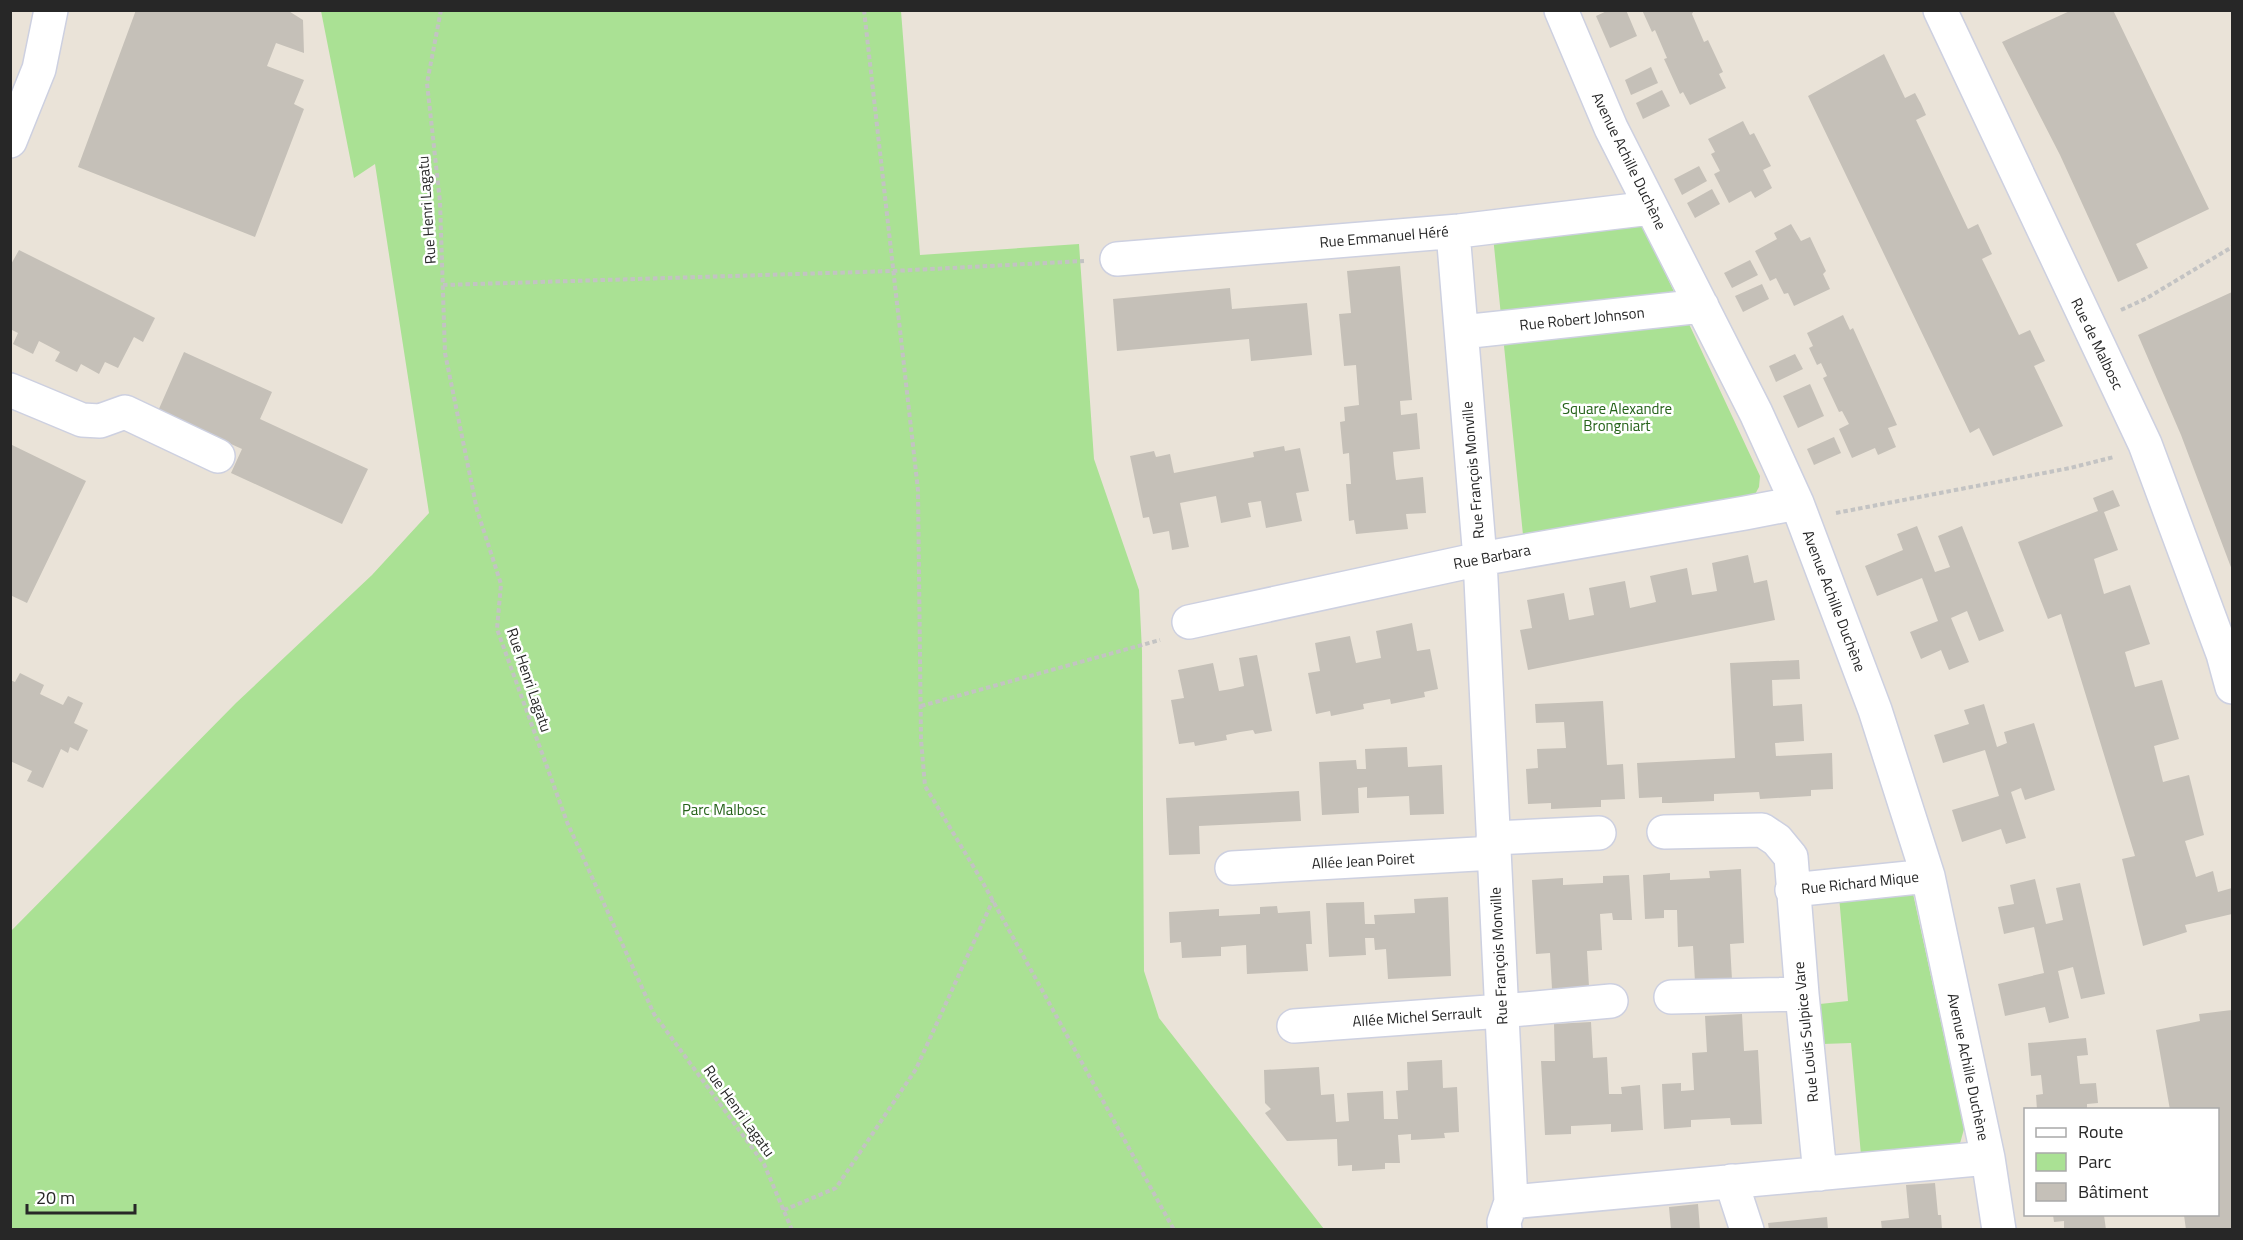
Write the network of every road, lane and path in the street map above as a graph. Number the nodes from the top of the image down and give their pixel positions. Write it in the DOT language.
graph roads {
  1 [pos="51,10"];
  2 [pos="441,10"];
  3 [pos="864,10"];
  4 [pos="1561,10"];
  5 [pos="1940,10"];
  6 [pos="10,141"];
  7 [pos="1651,208"];
  8 [pos="1453,232"];
  9 [pos="2232,247"];
  10 [pos="1117,259"];
  11 [pos="894,271"];
  12 [pos="443,285"];
  13 [pos="1702,306"];
  14 [pos="2123,310"];
  15 [pos="1462,332"];
  16 [pos="10,390"];
  17 [pos="2145,444"];
  18 [pos="218,456"];
  19 [pos="1802,516"];
  20 [pos="1480,559"];
  21 [pos="1189,622"];
  22 [pos="2232,687"];
  23 [pos="921,706"];
  24 [pos="1664,832"];
  25 [pos="1599,833"];
  26 [pos="1494,845"];
  27 [pos="1233,868"];
  28 [pos="1928,876"];
  29 [pos="1792,890"];
  30 [pos="993,900"];
  31 [pos="1802,994"];
  32 [pos="1671,997"];
  33 [pos="1611,1001"];
  34 [pos="1502,1011"];
  35 [pos="1294,1026"];
  36 [pos="1988,1158"];
  37 [pos="1820,1174"];
  38 [pos="1731,1181"];
  39 [pos="784,1210"];
  40 [pos="1508,1216"];
  41 [pos="792,1230"];
  42 [pos="1174,1230"];
  43 [pos="1746,1230"];
  44 [pos="1999,1230"];
  1 -- 6 [label="street"];
  2 -- 12 [label="path, Rue Henri Lagatu"];
  3 -- 11 [label="path"];
  4 -- 7 [label="street, Avenue Achille Duchène"];
  5 -- 17 [label="street, Rue de Malbosc"];
  7 -- 8 [label="street, Rue Emmanuel Héré"];
  7 -- 13 [label="street, Avenue Achille Duchène"];
  8 -- 10 [label="street, Rue Emmanuel Héré"];
  8 -- 15 [label="street, Rue François Monville"];
  9 -- 14 [label="path"];
  10 -- 11 [label="path"];
  11 -- 12 [label="path"];
  11 -- 23 [label="path"];
  12 -- 39 [label="path, Rue Henri Lagatu"];
  13 -- 15 [label="street, Rue Robert Johnson"];
  13 -- 19 [label="street, Avenue Achille Duchène"];
  15 -- 20 [label="street, Rue François Monville"];
  16 -- 18 [label="street"];
  17 -- 19 [label="path"];
  17 -- 22 [label="street, Rue de Malbosc"];
  19 -- 20 [label="street, Rue Barbara"];
  19 -- 28 [label="street, Avenue Achille Duchène"];
  20 -- 21 [label="street, Rue Barbara"];
  20 -- 26 [label="street, Rue François Monville"];
  21 -- 23 [label="path"];
  23 -- 30 [label="path"];
  24 -- 29 [label="street"];
  25 -- 26 [label="street, Allée Jean Poiret"];
  26 -- 27 [label="street, Allée Jean Poiret"];
  26 -- 34 [label="street, Rue François Monville"];
  28 -- 29 [label="street, Rue Richard Mique"];
  28 -- 36 [label="street, Avenue Achille Duchène"];
  29 -- 31 [label="street, Rue Louis Sulpice Vare"];
  30 -- 39 [label="path"];
  30 -- 42 [label="path"];
  31 -- 32 [label="street"];
  31 -- 37 [label="street, Rue Louis Sulpice Vare"];
  33 -- 34 [label="street, Allée Michel Serrault"];
  34 -- 35 [label="street, Allée Michel Serrault"];
  34 -- 40 [label="street, Rue François Monville"];
  36 -- 37 [label="street, Rue François Monville"];
  36 -- 44 [label="street, Avenue Achille Duchène"];
  37 -- 38 [label="street, Rue François Monville"];
  38 -- 40 [label="street, Rue François Monville"];
  38 -- 43 [label="street"];
  39 -- 41 [label="path, Rue Henri Lagatu"];
}
